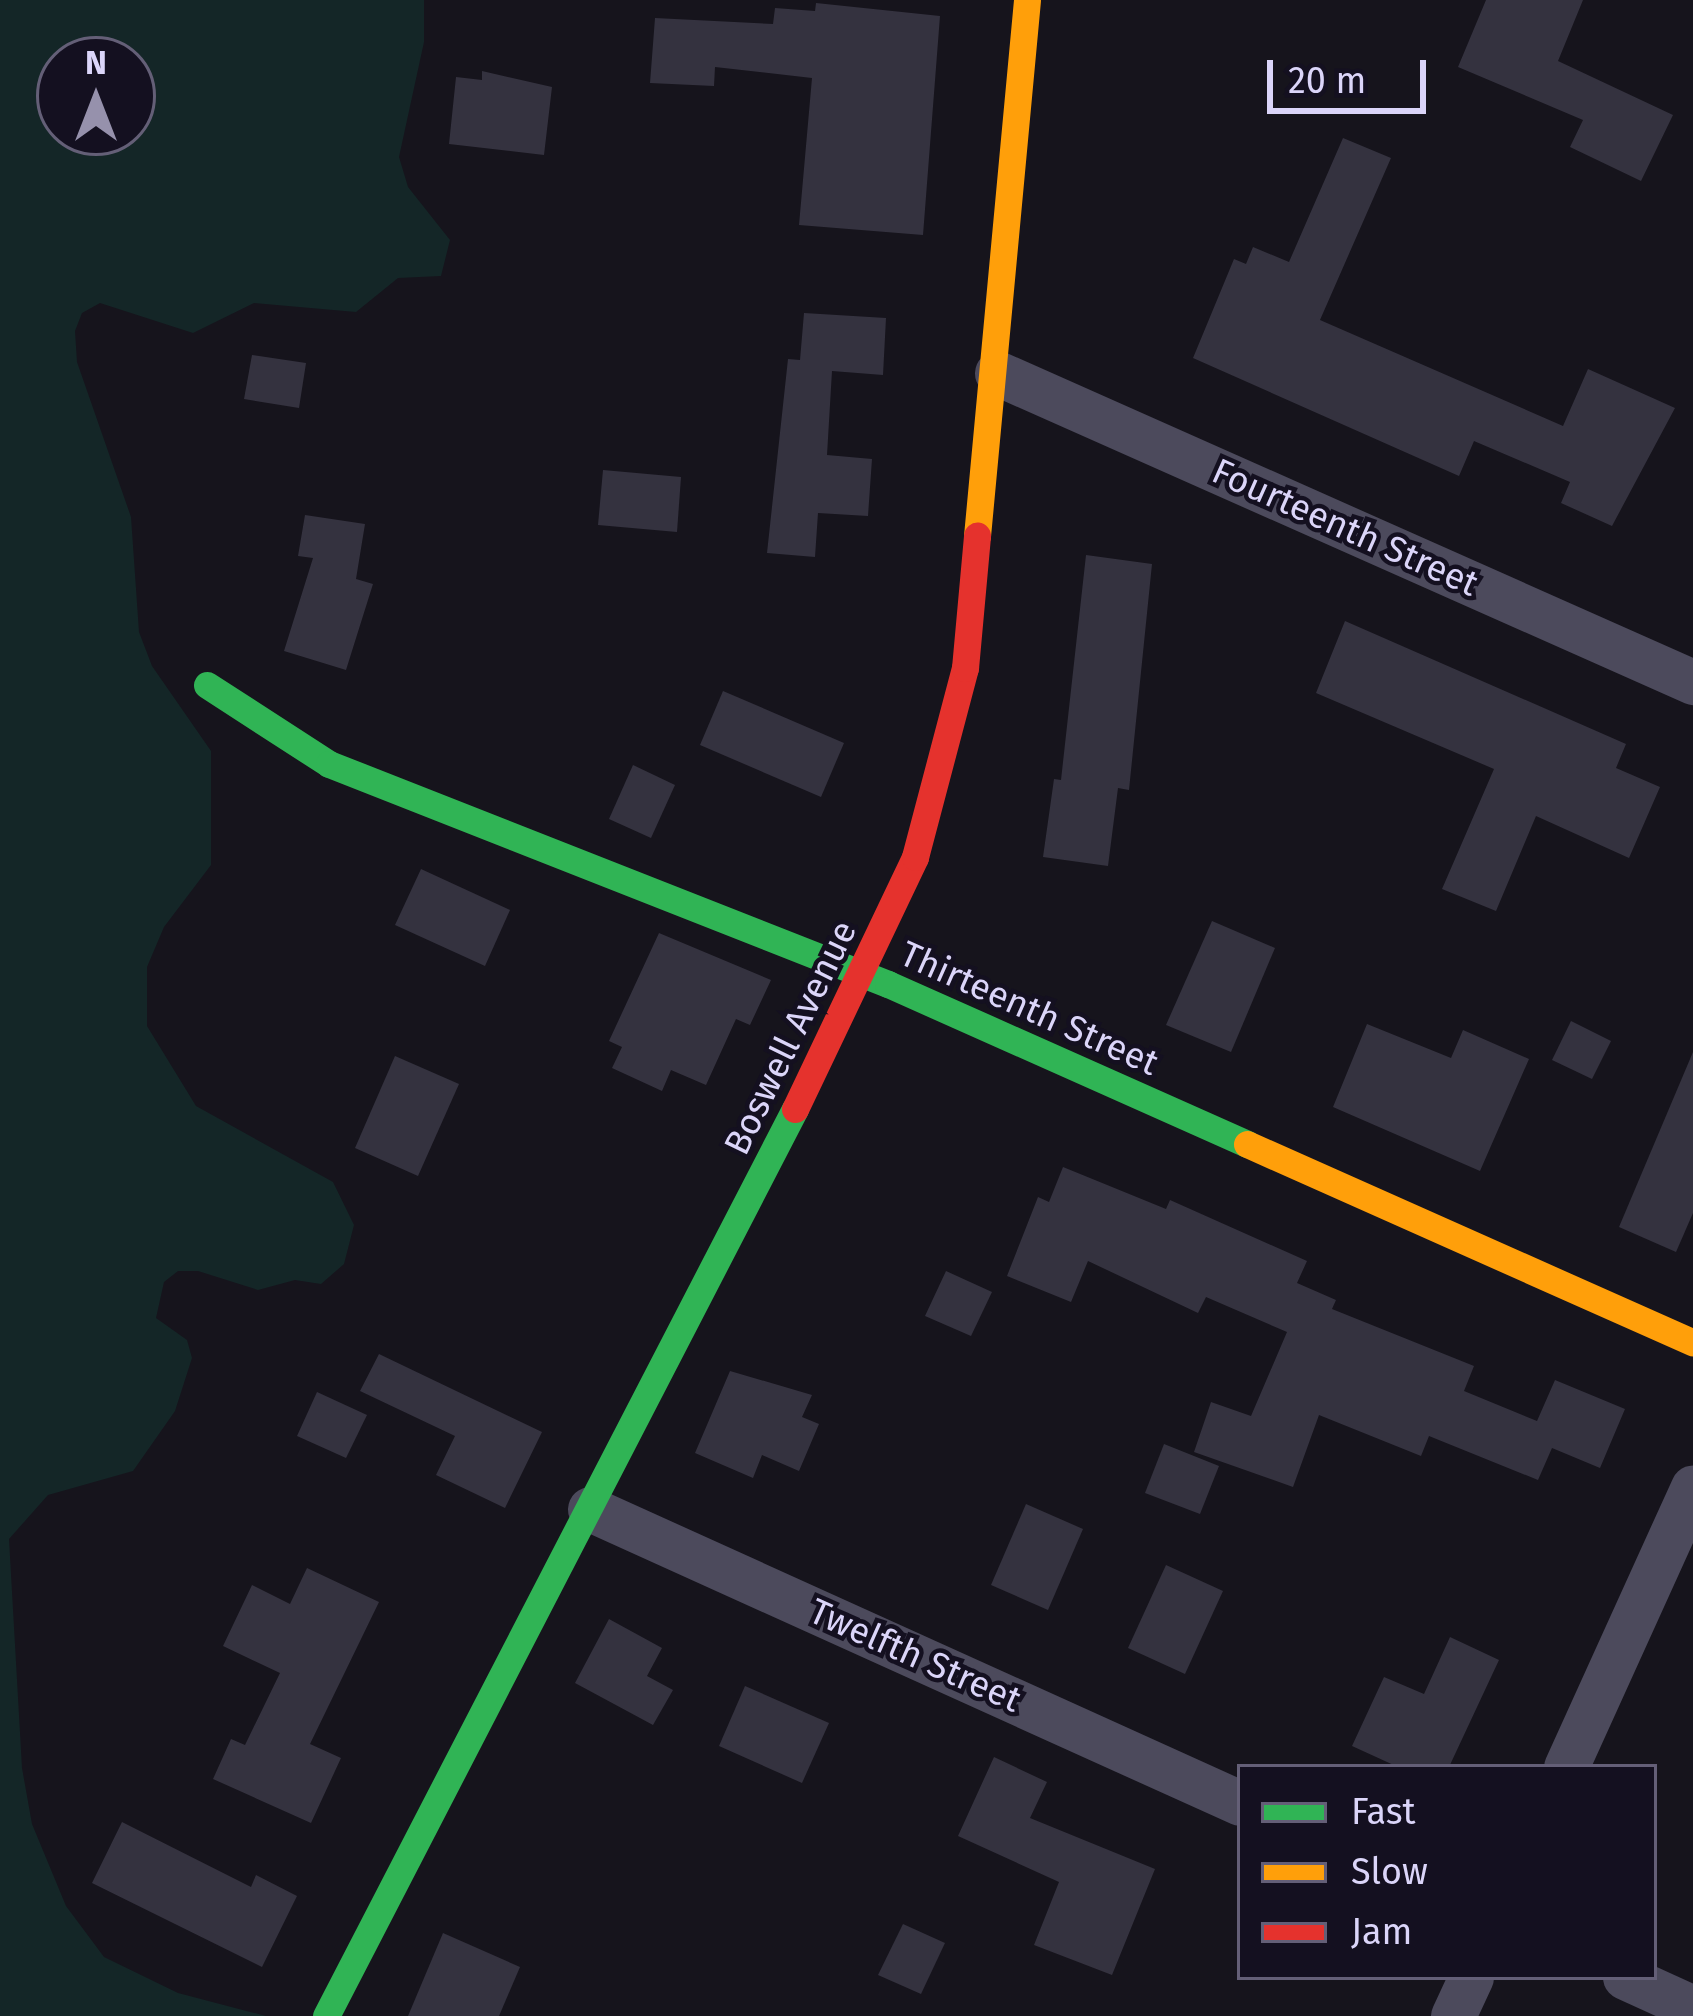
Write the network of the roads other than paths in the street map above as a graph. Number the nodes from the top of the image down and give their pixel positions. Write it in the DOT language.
graph roads {
  1 [pos="1027,0"];
  2 [pos="997,373"];
  3 [pos="1693,682"];
  4 [pos="207,685"];
  5 [pos="862,975"];
  6 [pos="1693,1343"];
  7 [pos="1693,1487"];
  8 [pos="590,1509"];
  9 [pos="1567,1764"];
  10 [pos="1237,1802"];
  11 [pos="1470,1980"];
  12 [pos="1631,1980"];
  13 [pos="1693,2008"];
  14 [pos="326,2016"];
  15 [pos="1453,2016"];
  1 -- 2 [label="street, Boswell Avenue"];
  2 -- 3 [label="street, Fourteenth Street"];
  2 -- 5 [label="street, Boswell Avenue"];
  4 -- 5 [label="street, Thirteenth Street"];
  5 -- 6 [label="street, Thirteenth Street"];
  5 -- 8 [label="street, Boswell Avenue"];
  7 -- 9 [label="street"];
  8 -- 10 [label="street, Twelfth Street"];
  8 -- 14 [label="street, Boswell Avenue"];
  11 -- 15 [label="street"];
  12 -- 13 [label="street"];
}
